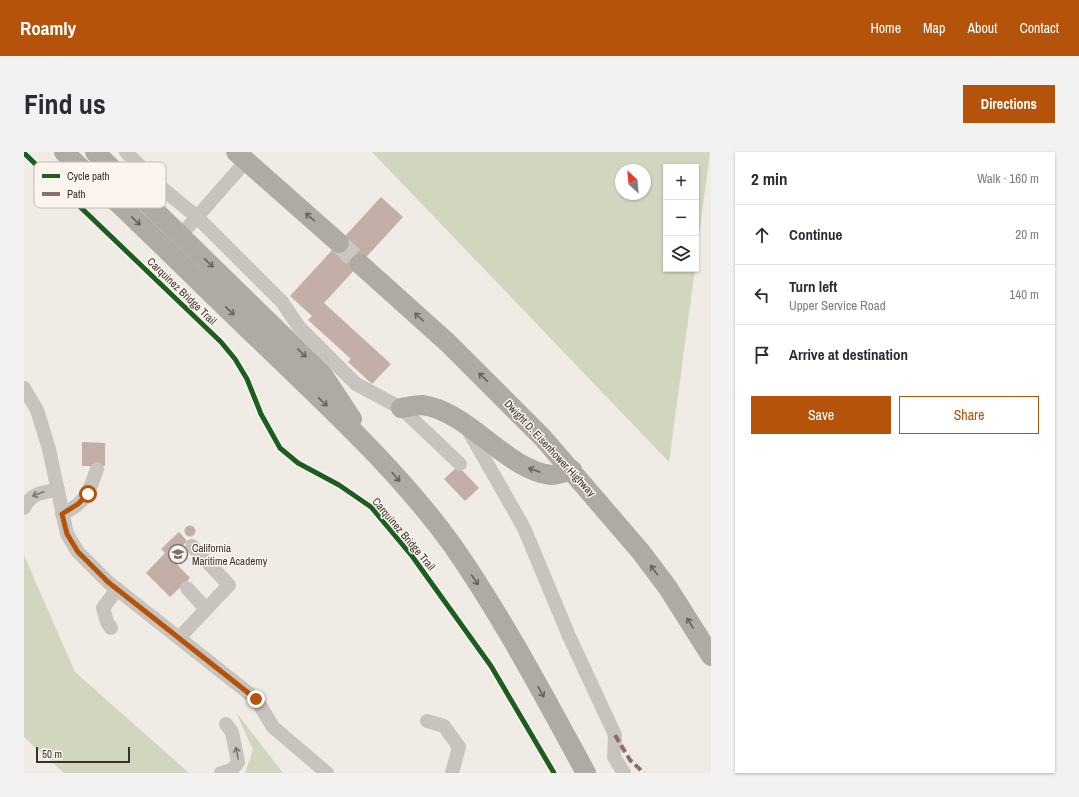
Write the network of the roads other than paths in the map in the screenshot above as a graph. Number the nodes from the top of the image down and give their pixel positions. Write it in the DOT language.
graph roads {
  1 [pos="64,152"];
  2 [pos="95,152"];
  3 [pos="126,152"];
  4 [pos="242,156"];
  5 [pos="75,162"];
  6 [pos="105,162"];
  7 [pos="136,162"];
  8 [pos="166,191"];
  9 [pos="123,208"];
  10 [pos="153,208"];
  11 [pos="197,217"];
  12 [pos="181,235"];
  13 [pos="339,243"];
  14 [pos="360,264"];
  15 [pos="24,388"];
  16 [pos="401,408"];
  17 [pos="464,424"];
  18 [pos="370,448"];
  19 [pos="460,464"];
  20 [pos="97,469"];
  21 [pos="572,470"];
  22 [pos="58,490"];
  23 [pos="24,511"];
  24 [pos="62,514"];
  25 [pos="192,546"];
  26 [pos="187,588"];
  27 [pos="117,589"];
  28 [pos="206,609"];
  29 [pos="111,628"];
  30 [pos="179,638"];
  31 [pos="711,656"];
  32 [pos="427,721"];
  33 [pos="226,724"];
  34 [pos="218,772"];
  35 [pos="327,773"];
  36 [pos="452,773"];
  37 [pos="586,773"];
  38 [pos="624,773"];
  1 -- 5 [label="highway, one-way"];
  2 -- 6 [label="highway"];
  3 -- 7 [label="lane"];
  4 -- 11 [label="lane"];
  13 -- 4 [label="highway, one-way"];
  8 -- 11 [label="lane"];
  9 -- 18 [label="highway, one-way"];
  10 -- 12 [label="highway"];
  11 -- 12 [label="lane"];
  11 -- 16 [label="lane"];
  12 -- 18 [label="highway, one-way"];
  21 -- 14 [label="highway, Dwight D. Eisenhower Highway, one-way"];
  15 -- 22 [label="lane"];
  16 -- 17 [label="highway"];
  16 -- 19 [label="lane"];
  21 -- 17 [label="highway, one-way"];
  17 -- 38 [label="lane"];
  18 -- 37 [label="highway, one-way"];
  20 -- 24 [label="lane"];
  31 -- 21 [label="highway, Dwight D. Eisenhower Highway, one-way"];
  22 -- 23 [label="lane, one-way"];
  22 -- 24 [label="lane"];
  24 -- 27 [label="lane"];
  25 -- 28 [label="lane"];
  26 -- 28 [label="lane"];
  27 -- 29 [label="lane"];
  27 -- 30 [label="lane"];
  28 -- 30 [label="lane"];
  30 -- 35 [label="lane"];
  32 -- 36 [label="lane"];
  34 -- 33 [label="lane, one-way"];
}
